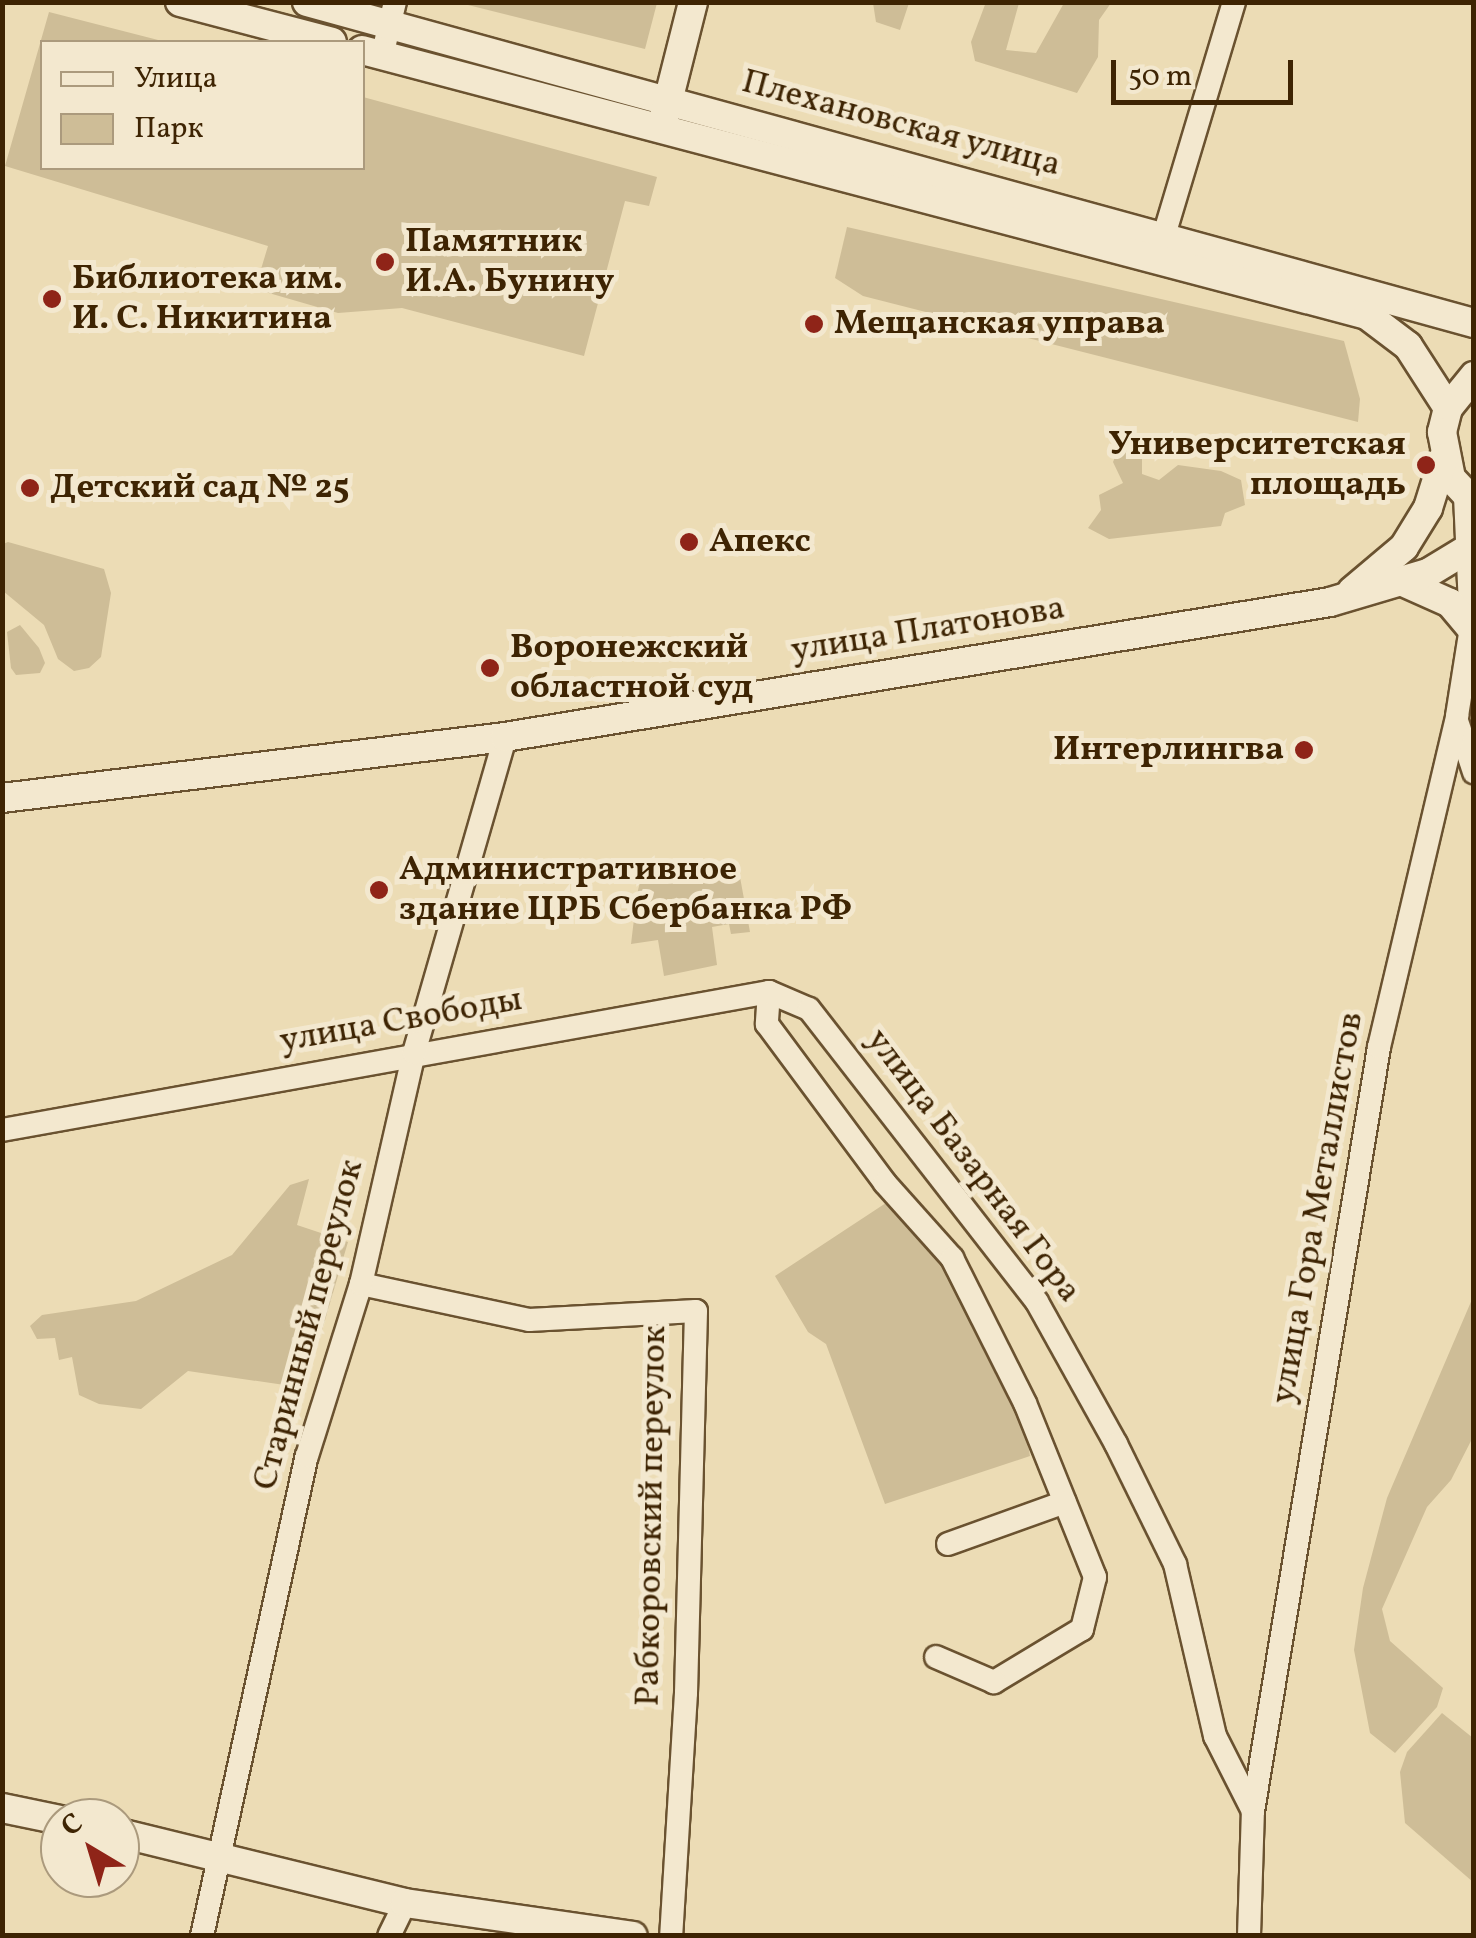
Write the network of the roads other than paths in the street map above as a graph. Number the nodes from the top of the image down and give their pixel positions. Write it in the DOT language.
graph roads {
  1 [pos="180,2"];
  2 [pos="306,2"];
  3 [pos="693,2"];
  4 [pos="1234,2"];
  5 [pos="392,14"];
  6 [pos="324,40"];
  7 [pos="372,53"];
  8 [pos="666,100"];
  9 [pos="662,129"];
  10 [pos="1161,247"];
  11 [pos="1474,323"];
  12 [pos="1474,376"];
  13 [pos="1448,408"];
  14 [pos="1444,457"];
  15 [pos="1469,500"];
  16 [pos="1471,547"];
  17 [pos="1403,582"];
  18 [pos="1330,602"];
  19 [pos="1472,627"];
  20 [pos="1457,716"];
  21 [pos="504,737"];
  22 [pos="1474,772"];
  23 [pos="2,798"];
  24 [pos="769,992"];
  25 [pos="414,1053"];
  26 [pos="2,1130"];
  27 [pos="361,1284"];
  28 [pos="1065,1502"];
  29 [pos="948,1544"];
  30 [pos="936,1657"];
  31 [pos="2,1808"];
  32 [pos="1253,1811"];
  33 [pos="40,1816"];
  34 [pos="140,1837"];
  35 [pos="222,1855"];
  36 [pos="405,1903"];
  37 [pos="202,1936"];
  38 [pos="389,1936"];
  39 [pos="634,1936"];
  40 [pos="671,1936"];
  41 [pos="1250,1936"];
  1 -- 6 [label="street"];
  2 -- 5 [label="street, Плехановская улица"];
  3 -- 8 [label="street"];
  4 -- 10 [label="street"];
  5 -- 7 [label="street"];
  5 -- 8 [label="street, Плехановская улица"];
  7 -- 9 [label="street, Плехановская улица"];
  8 -- 9 [label="street"];
  8 -- 10 [label="street, Плехановская улица"];
  9 -- 10 [label="street, Плехановская улица"];
  10 -- 11 [label="street, Плехановская улица"];
  10 -- 13 [label="street, Плехановская улица"];
  12 -- 13 [label="street"];
  13 -- 14 [label="street"];
  14 -- 15 [label="street"];
  14 -- 18 [label="street, улица Платонова"];
  15 -- 16 [label="street, улица Гора Металлистов"];
  16 -- 17 [label="street, улица Платонова"];
  16 -- 19 [label="street, улица Гора Металлистов"];
  17 -- 18 [label="street, улица Платонова"];
  17 -- 19 [label="street"];
  18 -- 21 [label="street, улица Платонова"];
  19 -- 20 [label="street, улица Гора Металлистов"];
  20 -- 22 [label="street"];
  20 -- 32 [label="street, улица Гора Металлистов"];
  21 -- 23 [label="street, улица Платонова"];
  21 -- 25 [label="street, Старинный переулок"];
  24 -- 25 [label="street, улица Свободы"];
  24 -- 28 [label="street, улица Базарная Гора"];
  24 -- 32 [label="street, улица Базарная Гора"];
  25 -- 26 [label="street, улица Свободы"];
  25 -- 27 [label="street, Старинный переулок"];
  27 -- 35 [label="street, Старинный переулок"];
  27 -- 40 [label="street, Рабкоровский переулок"];
  28 -- 29 [label="street"];
  28 -- 30 [label="street, улица Базарная Гора"];
  31 -- 33 [label="street"];
  32 -- 41 [label="street, улица Гора Металлистов"];
  34 -- 35 [label="street"];
  35 -- 36 [label="street"];
  35 -- 37 [label="street, Старинный переулок"];
  36 -- 38 [label="street"];
  36 -- 39 [label="street"];
}
